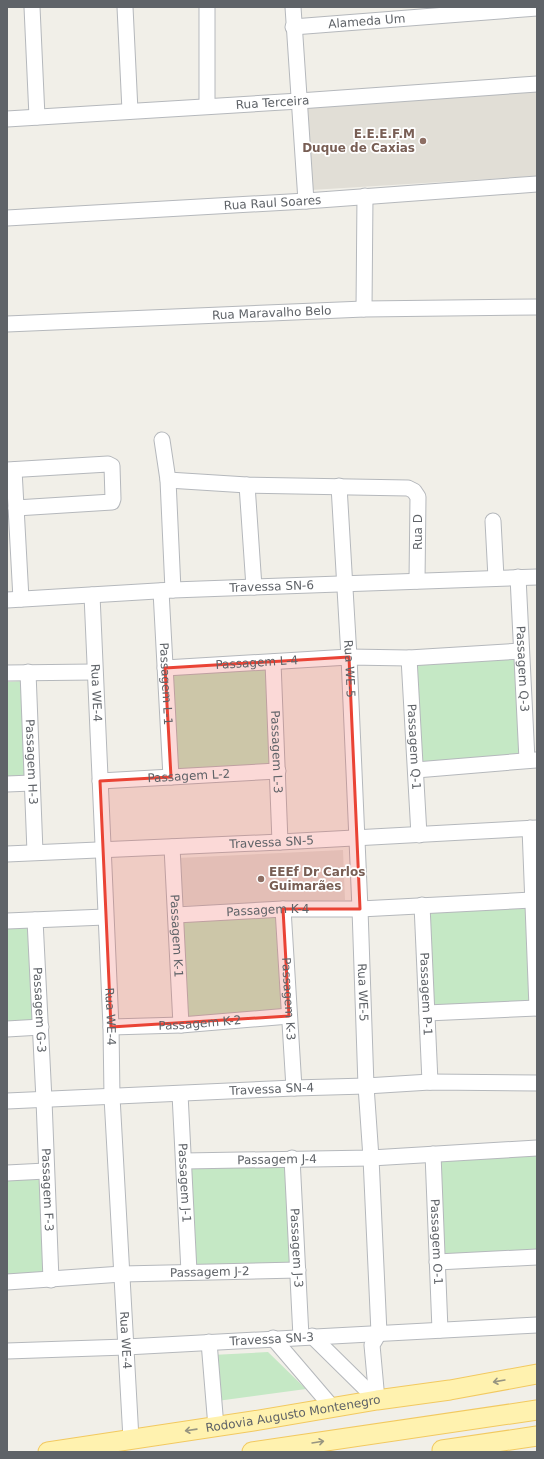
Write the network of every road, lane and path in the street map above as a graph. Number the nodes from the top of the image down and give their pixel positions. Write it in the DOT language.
graph roads {
  1 [pos="32,7"];
  2 [pos="125,7"];
  3 [pos="207,7"];
  4 [pos="293,7"];
  5 [pos="537,8"];
  6 [pos="293,27"];
  7 [pos="537,84"];
  8 [pos="299,101"];
  9 [pos="207,106"];
  10 [pos="130,111"];
  11 [pos="37,117"];
  12 [pos="7,119"];
  13 [pos="537,184"];
  14 [pos="365,196"];
  15 [pos="306,201"];
  16 [pos="7,218"];
  17 [pos="537,306"];
  18 [pos="364,309"];
  19 [pos="7,324"];
  20 [pos="162,440"];
  21 [pos="10,470"];
  22 [pos="168,480"];
  23 [pos="247,485"];
  24 [pos="339,486"];
  25 [pos="16,508"];
  26 [pos="493,521"];
  27 [pos="518,577"];
  28 [pos="537,577"];
  29 [pos="496,578"];
  30 [pos="418,581"];
  31 [pos="344,583"];
  32 [pos="254,587"];
  33 [pos="167,590"];
  34 [pos="92,595"];
  35 [pos="14,599"];
  36 [pos="521,651"];
  37 [pos="349,657"];
  38 [pos="409,658"];
  39 [pos="273,662"];
  40 [pos="165,668"];
  41 [pos="28,672"];
  42 [pos="94,672"];
  43 [pos="7,673"];
  44 [pos="532,760"];
  45 [pos="416,770"];
  46 [pos="278,772"];
  47 [pos="171,777"];
  48 [pos="100,781"];
  49 [pos="32,783"];
  50 [pos="7,784"];
  51 [pos="533,828"];
  52 [pos="419,835"];
  53 [pos="357,839"];
  54 [pos="280,842"];
  55 [pos="172,847"];
  56 [pos="102,849"];
  57 [pos="35,852"];
  58 [pos="7,854"];
  59 [pos="532,900"];
  60 [pos="422,905"];
  61 [pos="283,909"];
  62 [pos="360,909"];
  63 [pos="176,915"];
  64 [pos="105,917"];
  65 [pos="35,920"];
  66 [pos="7,921"];
  67 [pos="537,1008"];
  68 [pos="427,1013"];
  69 [pos="290,1016"];
  70 [pos="181,1025"];
  71 [pos="41,1027"];
  72 [pos="111,1027"];
  73 [pos="7,1029"];
  74 [pos="430,1082"];
  75 [pos="537,1084"];
  76 [pos="366,1086"];
  77 [pos="294,1088"];
  78 [pos="180,1094"];
  79 [pos="112,1097"];
  80 [pos="44,1100"];
  81 [pos="7,1101"];
  82 [pos="537,1148"];
  83 [pos="433,1154"];
  84 [pos="292,1158"];
  85 [pos="371,1158"];
  86 [pos="184,1161"];
  87 [pos="46,1171"];
  88 [pos="7,1173"];
  89 [pos="537,1257"];
  90 [pos="437,1262"];
  91 [pos="298,1270"];
  92 [pos="189,1272"];
  93 [pos="122,1274"];
  94 [pos="51,1280"];
  95 [pos="7,1282"];
  96 [pos="537,1325"];
  97 [pos="440,1330"];
  98 [pos="379,1333"];
  99 [pos="307,1337"];
  100 [pos="273,1338"];
  101 [pos="209,1342"];
  102 [pos="126,1347"];
  103 [pos="7,1351"];
  104 [pos="537,1374"];
  105 [pos="377,1400"];
  106 [pos="332,1408"];
  107 [pos="537,1410"];
  108 [pos="472,1419"];
  109 [pos="437,1424"];
  110 [pos="216,1427"];
  111 [pos="531,1437"];
  112 [pos="131,1439"];
  113 [pos="497,1447"];
  114 [pos="442,1451"];
  115 [pos="48,1452"];
  116 [pos="252,1452"];
  1 -- 11 [label="street"];
  2 -- 10 [label="street"];
  3 -- 9 [label="street"];
  4 -- 6 [label="street"];
  5 -- 6 [label="street, Alameda Um"];
  6 -- 8 [label="street"];
  7 -- 8 [label="street, Rua Terceira"];
  8 -- 9 [label="street, Rua Terceira"];
  8 -- 15 [label="street"];
  9 -- 10 [label="street, Rua Terceira"];
  10 -- 11 [label="street, Rua Terceira"];
  11 -- 12 [label="street, Rua Terceira"];
  13 -- 14 [label="street, Rua Raul Soares"];
  14 -- 15 [label="street, Rua Raul Soares"];
  14 -- 18 [label="street"];
  15 -- 16 [label="street, Rua Raul Soares"];
  17 -- 18 [label="street, Rua Maravalho Belo"];
  18 -- 19 [label="street, Rua Maravalho Belo"];
  20 -- 22 [label="street, Passagem L-1"];
  21 -- 25 [label="street"];
  21 -- 25 [label="street"];
  22 -- 23 [label="street"];
  22 -- 33 [label="street, Passagem L-1"];
  23 -- 24 [label="street"];
  23 -- 32 [label="street"];
  24 -- 30 [label="street, Rua D"];
  24 -- 31 [label="street, Rua WE-5"];
  25 -- 35 [label="street"];
  26 -- 29 [label="street"];
  27 -- 28 [label="street, Travessa SN-6"];
  27 -- 29 [label="street, Travessa SN-6"];
  27 -- 36 [label="street, Passagem Q-3"];
  29 -- 30 [label="street, Travessa SN-6"];
  30 -- 31 [label="street, Travessa SN-6"];
  31 -- 32 [label="street, Travessa SN-6"];
  31 -- 37 [label="street, Rua WE-5"];
  32 -- 33 [label="street, Travessa SN-6"];
  33 -- 34 [label="street, Travessa SN-6"];
  33 -- 40 [label="street, Passagem L-1"];
  34 -- 35 [label="street, Travessa SN-6"];
  34 -- 42 [label="street, Rua WE-4"];
  36 -- 38 [label="street, Passagem L-4"];
  36 -- 44 [label="street, Passagem Q-3"];
  37 -- 38 [label="street, Passagem L-4"];
  37 -- 39 [label="street, Passagem L-4"];
  37 -- 53 [label="street, Rua WE-5"];
  38 -- 45 [label="street, Passagem Q-1"];
  39 -- 40 [label="street, Passagem L-4"];
  39 -- 46 [label="street, Passagem L-3"];
  40 -- 47 [label="street, Passagem L-1"];
  41 -- 42 [label="street"];
  41 -- 43 [label="street"];
  41 -- 49 [label="street, Passagem H-3"];
  42 -- 48 [label="street, Rua WE-4"];
  44 -- 45 [label="street"];
  45 -- 52 [label="street, Passagem Q-1"];
  46 -- 47 [label="street, Passagem L-2"];
  46 -- 54 [label="street, Passagem L-3"];
  47 -- 48 [label="street, Passagem L-2"];
  48 -- 56 [label="street, Rua WE-4"];
  49 -- 50 [label="street"];
  49 -- 57 [label="street, Passagem H-3"];
  51 -- 52 [label="street, Travessa SN-5"];
  51 -- 59 [label="street"];
  52 -- 53 [label="street, Travessa SN-5"];
  53 -- 54 [label="street, Travessa SN-5"];
  53 -- 62 [label="street, Rua WE-5"];
  54 -- 55 [label="street, Travessa SN-5"];
  55 -- 56 [label="street, Travessa SN-5"];
  55 -- 63 [label="street, Passagem K-1"];
  56 -- 57 [label="street, Travessa SN-5"];
  56 -- 64 [label="street, Rua WE-4"];
  57 -- 58 [label="street, Travessa SN-5"];
  59 -- 60 [label="street, Passagem K-4"];
  59 -- 67 [label="street"];
  60 -- 62 [label="street, Passagem K-4"];
  60 -- 68 [label="street, Passagem P-1"];
  61 -- 62 [label="street, Passagem K-4"];
  61 -- 63 [label="street, Passagem K-4"];
  61 -- 69 [label="street, Passagem K-3"];
  62 -- 76 [label="street, Rua WE-5"];
  63 -- 70 [label="street, Passagem K-1"];
  64 -- 65 [label="street"];
  64 -- 72 [label="street, Rua WE-4"];
  65 -- 66 [label="street"];
  65 -- 71 [label="street, Passagem G-3"];
  67 -- 68 [label="street"];
  68 -- 74 [label="street, Passagem P-1"];
  69 -- 70 [label="street, Passagem K-2"];
  69 -- 77 [label="street, Passagem K-3"];
  70 -- 72 [label="street, Passagem K-2"];
  71 -- 73 [label="street"];
  71 -- 80 [label="street, Passagem G-3"];
  72 -- 79 [label="street, Rua WE-4"];
  74 -- 75 [label="street, Travessa SN-4"];
  74 -- 76 [label="street, Travessa SN-4"];
  76 -- 77 [label="street, Travessa SN-4"];
  76 -- 85 [label="street, Rua WE-5"];
  77 -- 78 [label="street, Travessa SN-4"];
  78 -- 79 [label="street, Travessa SN-4"];
  78 -- 86 [label="street, Passagem J-1"];
  79 -- 80 [label="street, Travessa SN-4"];
  79 -- 93 [label="street, Rua WE-4"];
  80 -- 81 [label="street, Travessa SN-4"];
  80 -- 87 [label="street, Passagem F-3"];
  82 -- 83 [label="street, Passagem J-4"];
  83 -- 85 [label="street, Passagem J-4"];
  83 -- 90 [label="street, Passagem O-1"];
  84 -- 85 [label="street, Passagem J-4"];
  84 -- 86 [label="street, Passagem J-4"];
  84 -- 91 [label="street, Passagem J-3"];
  85 -- 98 [label="street, Rua WE-5"];
  86 -- 92 [label="street, Passagem J-1"];
  87 -- 88 [label="street"];
  87 -- 94 [label="street, Passagem F-3"];
  89 -- 90 [label="street"];
  90 -- 97 [label="street, Passagem O-1"];
  91 -- 92 [label="street, Passagem J-2"];
  91 -- 99 [label="street, Passagem J-3"];
  92 -- 93 [label="street, Passagem J-2"];
  93 -- 94 [label="street, Passagem J-2"];
  93 -- 102 [label="street, Rua WE-4"];
  94 -- 95 [label="street, Passagem J-2"];
  96 -- 97 [label="street, Travessa SN-3"];
  97 -- 98 [label="street, Travessa SN-3"];
  98 -- 99 [label="street, Travessa SN-3"];
  98 -- 105 [label="street, Rua WE-5"];
  99 -- 100 [label="street, Travessa SN-3"];
  99 -- 105 [label="street"];
  100 -- 101 [label="street, Travessa SN-3"];
  100 -- 106 [label="street"];
  101 -- 102 [label="street, Travessa SN-3"];
  101 -- 110 [label="street"];
  102 -- 103 [label="street, Travessa SN-3"];
  102 -- 112 [label="street, Rua WE-4"];
  104 -- 105 [label="main road, Rodovia Augusto Montenegro, one-way"];
  105 -- 106 [label="main road, Rodovia Augusto Montenegro"];
  106 -- 110 [label="main road, Rodovia Augusto Montenegro"];
  107 -- 108 [label="main road"];
  108 -- 109 [label="main road"];
  108 -- 111 [label="main road"];
  109 -- 114 [label="main road"];
  116 -- 109 [label="main road, one-way"];
  110 -- 112 [label="main road, Rodovia Augusto Montenegro, one-way"];
  111 -- 113 [label="main road"];
  112 -- 115 [label="main road, Rodovia Augusto Montenegro"];
  113 -- 114 [label="main road"];
}
